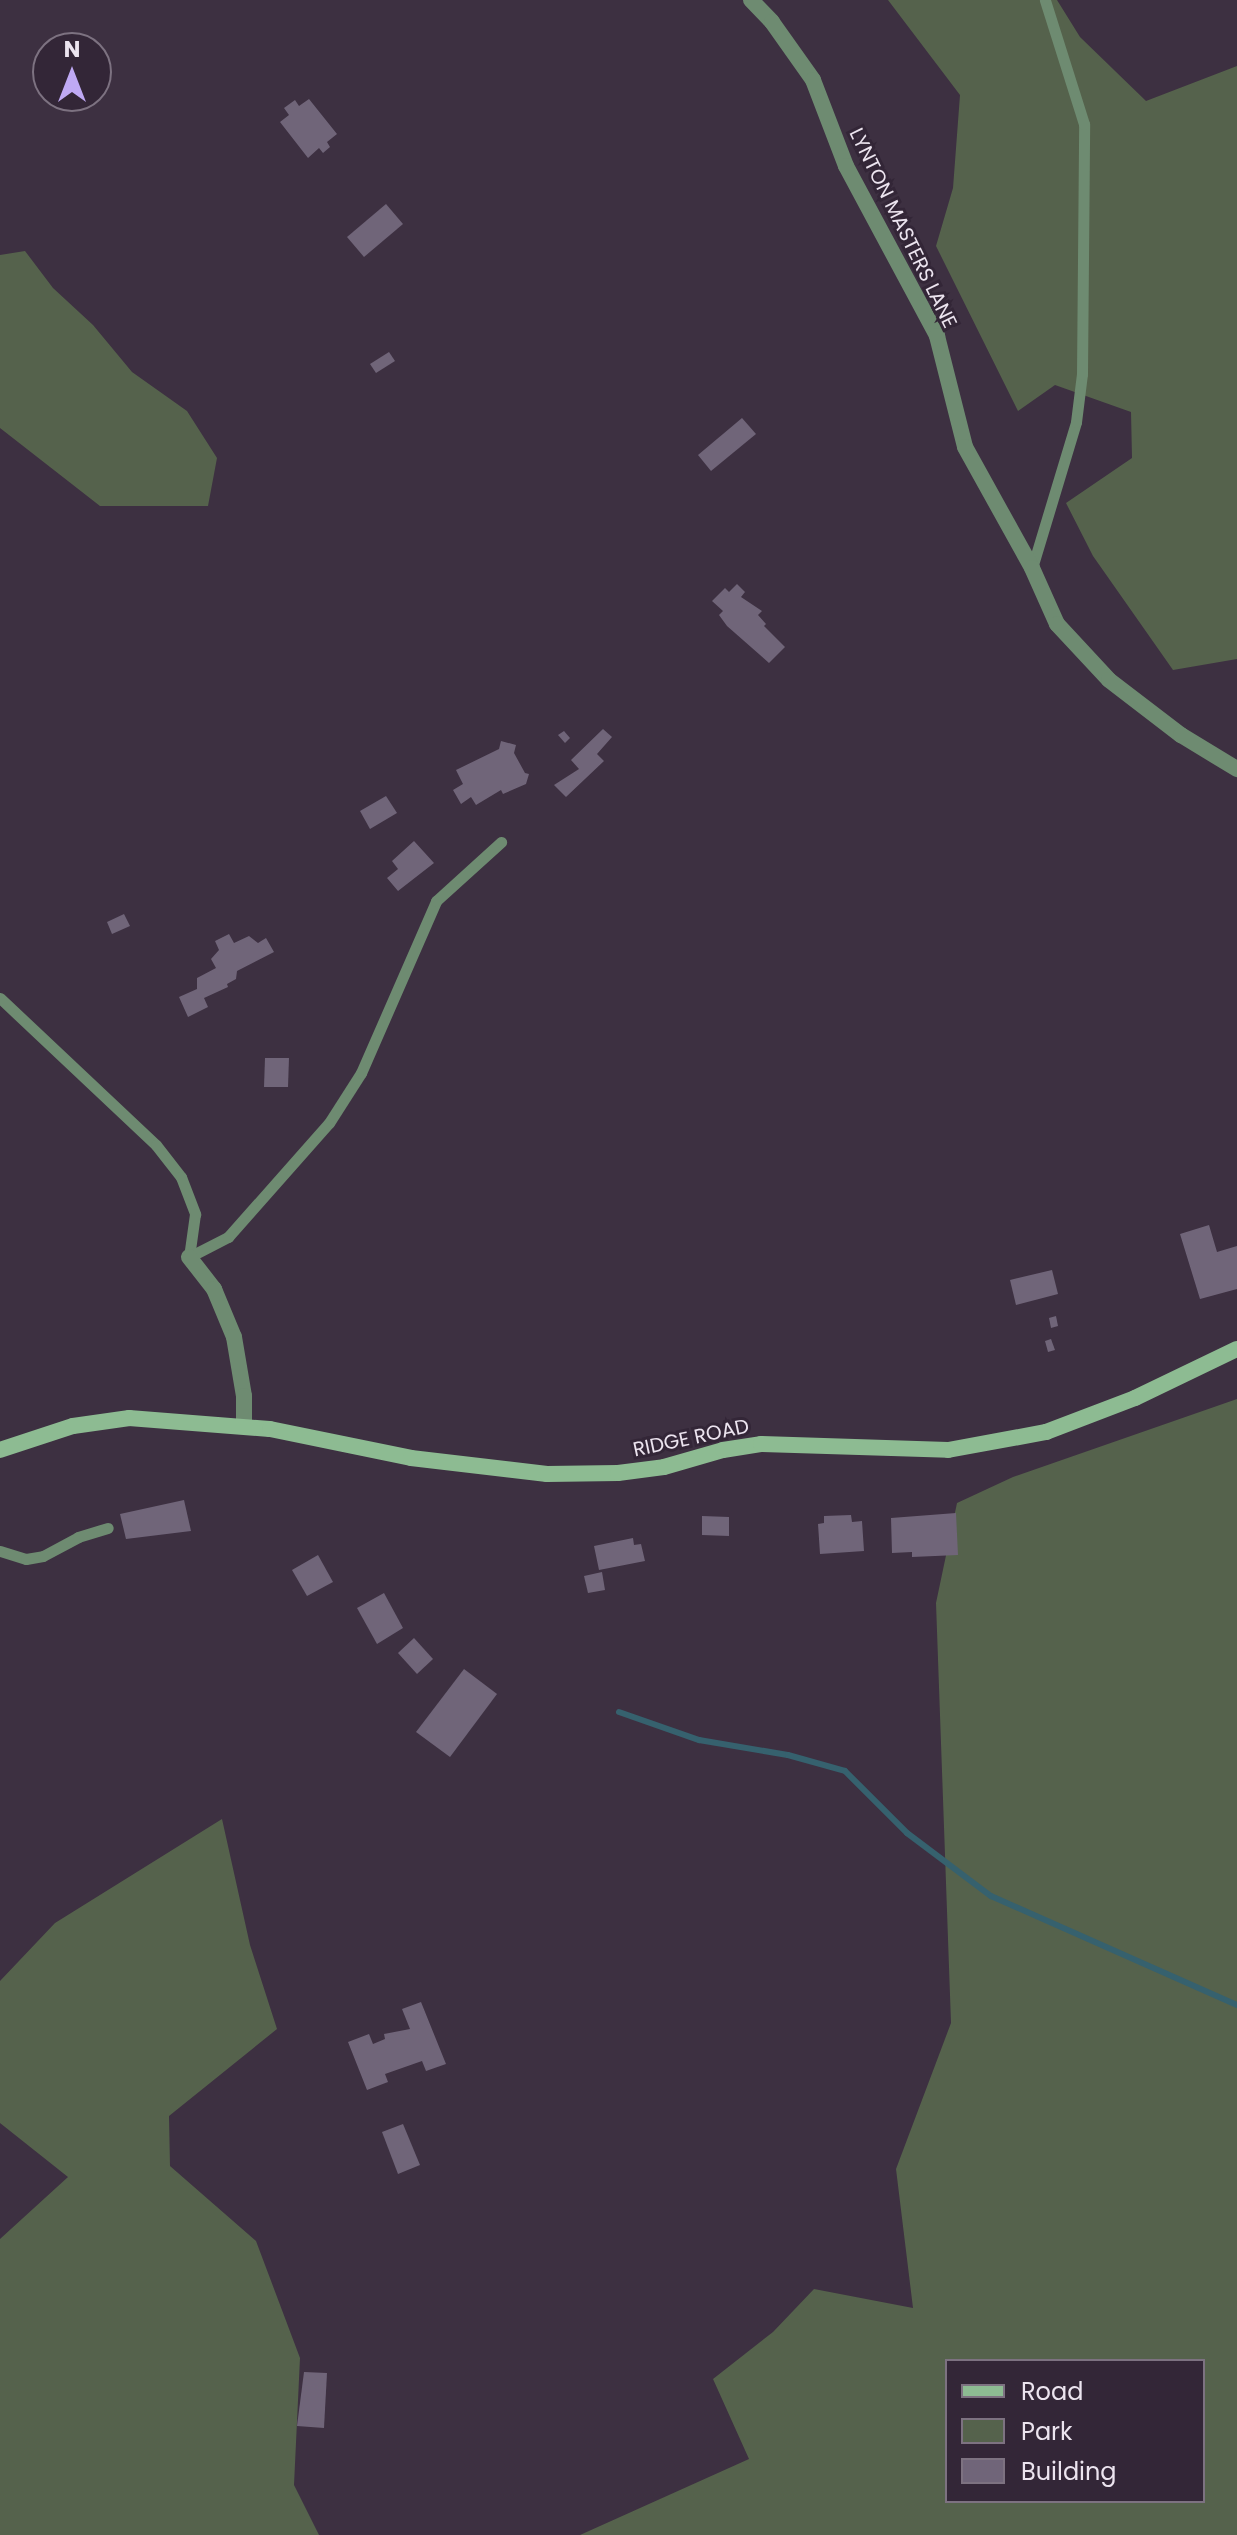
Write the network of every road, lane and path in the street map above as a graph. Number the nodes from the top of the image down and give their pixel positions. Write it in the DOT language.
graph roads {
  1 [pos="751,0"];
  2 [pos="1045,0"];
  3 [pos="1032,568"];
  4 [pos="1237,769"];
  5 [pos="501,842"];
  6 [pos="0,998"];
  7 [pos="189,1257"];
  8 [pos="1237,1349"];
  9 [pos="244,1426"];
  10 [pos="0,1450"];
  11 [pos="108,1528"];
  12 [pos="0,1551"];
  1 -- 3 [label="street, LYNTON MASTERS LANE"];
  2 -- 3 [label="lane"];
  3 -- 4 [label="street, LYNTON MASTERS LANE"];
  5 -- 7 [label="lane"];
  6 -- 7 [label="lane"];
  7 -- 9 [label="street"];
  8 -- 9 [label="street, RIDGE ROAD"];
  9 -- 10 [label="street, RIDGE ROAD"];
  11 -- 12 [label="lane"];
}
